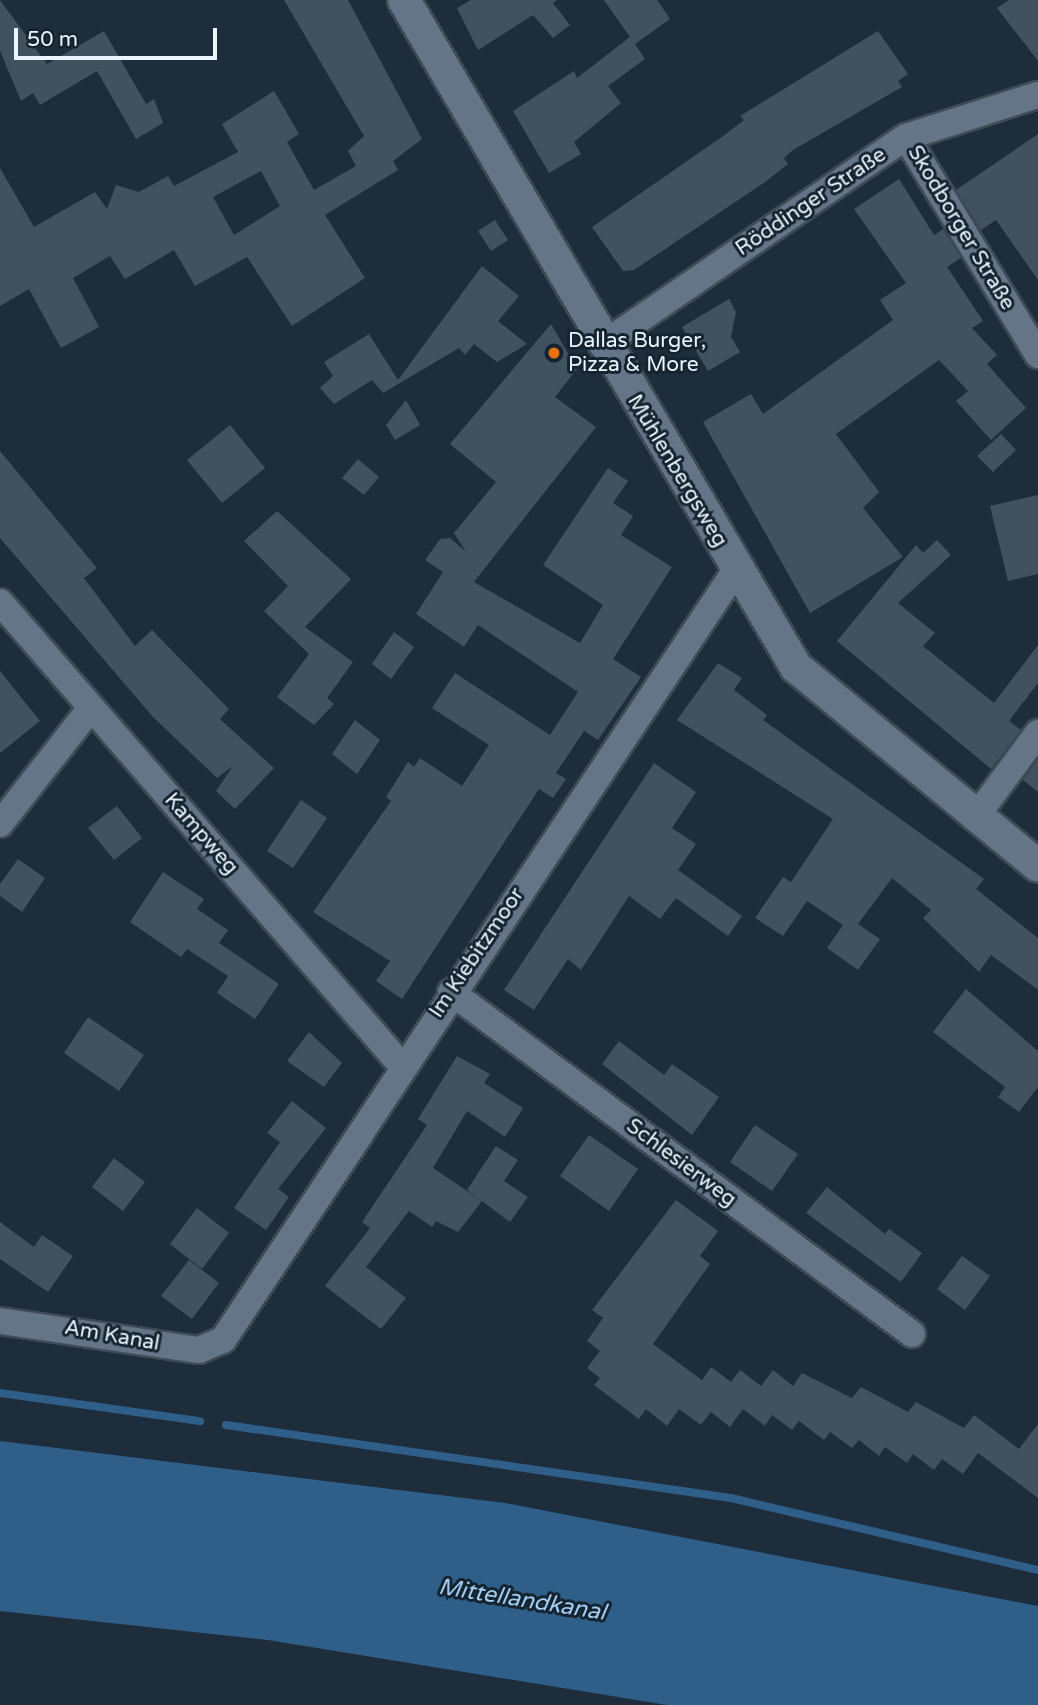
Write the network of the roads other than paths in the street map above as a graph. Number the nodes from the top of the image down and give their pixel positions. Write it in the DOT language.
graph roads {
  1 [pos="404,0"];
  2 [pos="1038,95"];
  3 [pos="906,137"];
  4 [pos="602,345"];
  5 [pos="1038,355"];
  6 [pos="736,570"];
  7 [pos="0,602"];
  8 [pos="91,708"];
  9 [pos="1038,733"];
  10 [pos="975,818"];
  11 [pos="0,824"];
  12 [pos="1038,866"];
  13 [pos="451,992"];
  14 [pos="402,1066"];
  15 [pos="0,1321"];
  16 [pos="912,1334"];
  17 [pos="223,1340"];
  1 -- 4 [label="street, Mühlenbergsweg"];
  2 -- 3 [label="street, Röddinger Straße"];
  3 -- 4 [label="street, Röddinger Straße"];
  3 -- 5 [label="street, Skodborger Straße"];
  4 -- 6 [label="street, Mühlenbergsweg"];
  6 -- 10 [label="street, Mühlenbergsweg"];
  6 -- 13 [label="street, Im Kiebitzmoor"];
  7 -- 8 [label="street, Kampweg"];
  8 -- 11 [label="street"];
  8 -- 14 [label="street, Kampweg"];
  9 -- 10 [label="street"];
  10 -- 12 [label="street, Mühlenbergsweg"];
  13 -- 14 [label="street, Im Kiebitzmoor"];
  13 -- 16 [label="street, Schlesierweg"];
  14 -- 17 [label="street, Im Kiebitzmoor"];
  15 -- 17 [label="street, Am Kanal"];
}
